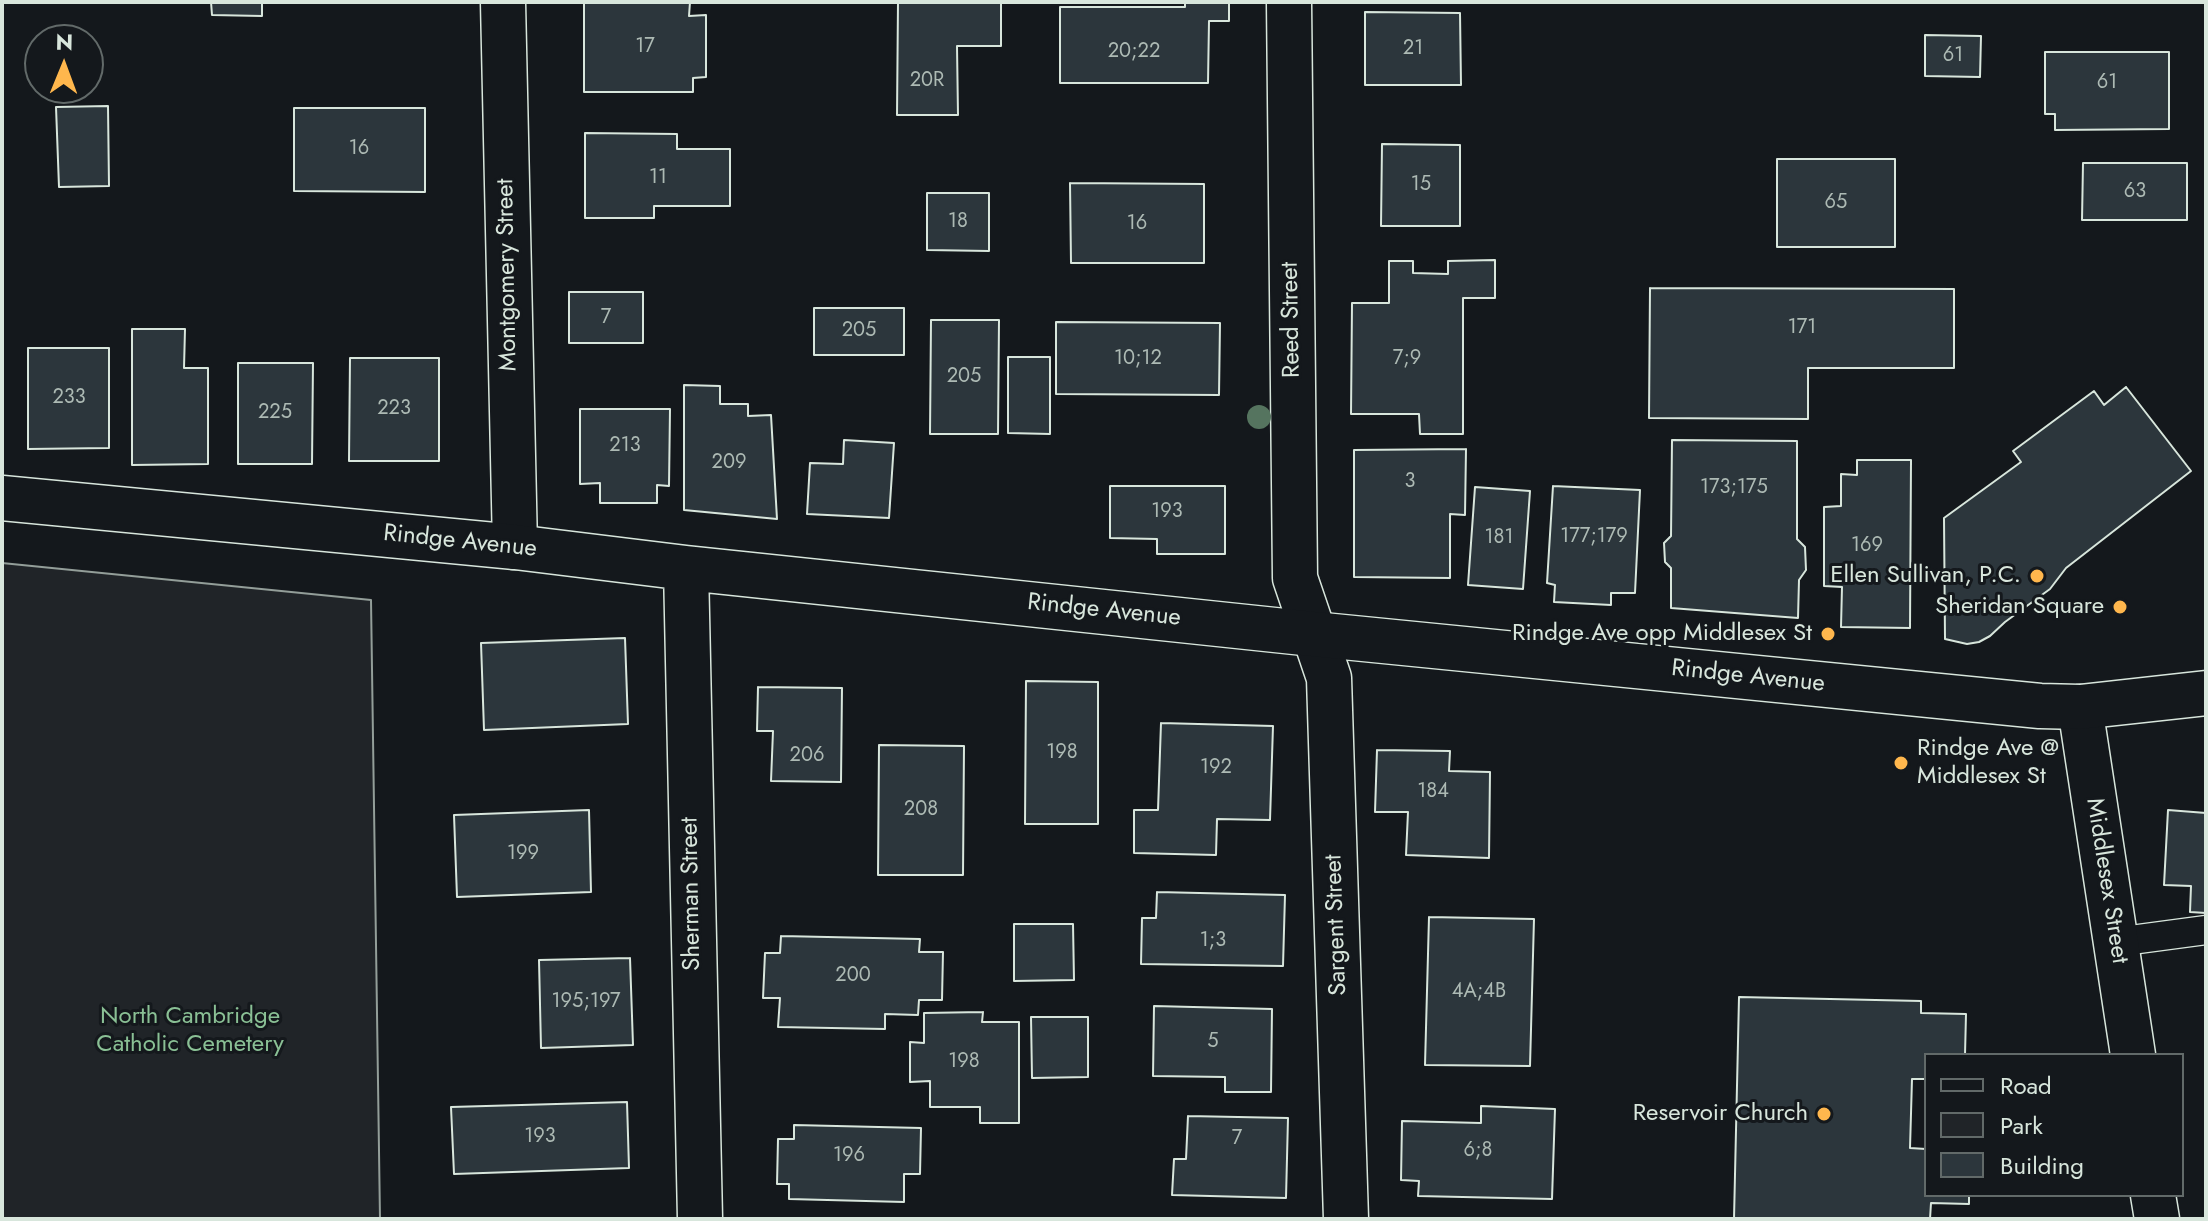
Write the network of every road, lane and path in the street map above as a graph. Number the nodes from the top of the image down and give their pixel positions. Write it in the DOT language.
graph roads {
  1 [pos="503,2"];
  2 [pos="1289,2"];
  3 [pos="2,498"];
  4 [pos="515,547"];
  5 [pos="686,568"];
  6 [pos="1313,634"];
  7 [pos="2206,693"];
  8 [pos="2080,707"];
  9 [pos="2206,930"];
  10 [pos="2116,942"];
  11 [pos="2133,1053"];
  12 [pos="2153,1197"];
  13 [pos="700,1219"];
  14 [pos="1346,1219"];
  15 [pos="2157,1219"];
  1 -- 4 [label="street, Montgomery Street"];
  2 -- 6 [label="street, Reed Street"];
  3 -- 4 [label="street, Rindge Avenue"];
  4 -- 5 [label="street, Rindge Avenue"];
  5 -- 6 [label="street, Rindge Avenue"];
  5 -- 13 [label="street, Sherman Street"];
  6 -- 8 [label="street, Rindge Avenue"];
  6 -- 14 [label="street, Sargent Street"];
  7 -- 8 [label="street, Rindge Avenue"];
  8 -- 10 [label="street, Middlesex Street"];
  9 -- 10 [label="lane"];
  10 -- 11 [label="street, Middlesex Street"];
  12 -- 15 [label="street"];
}
